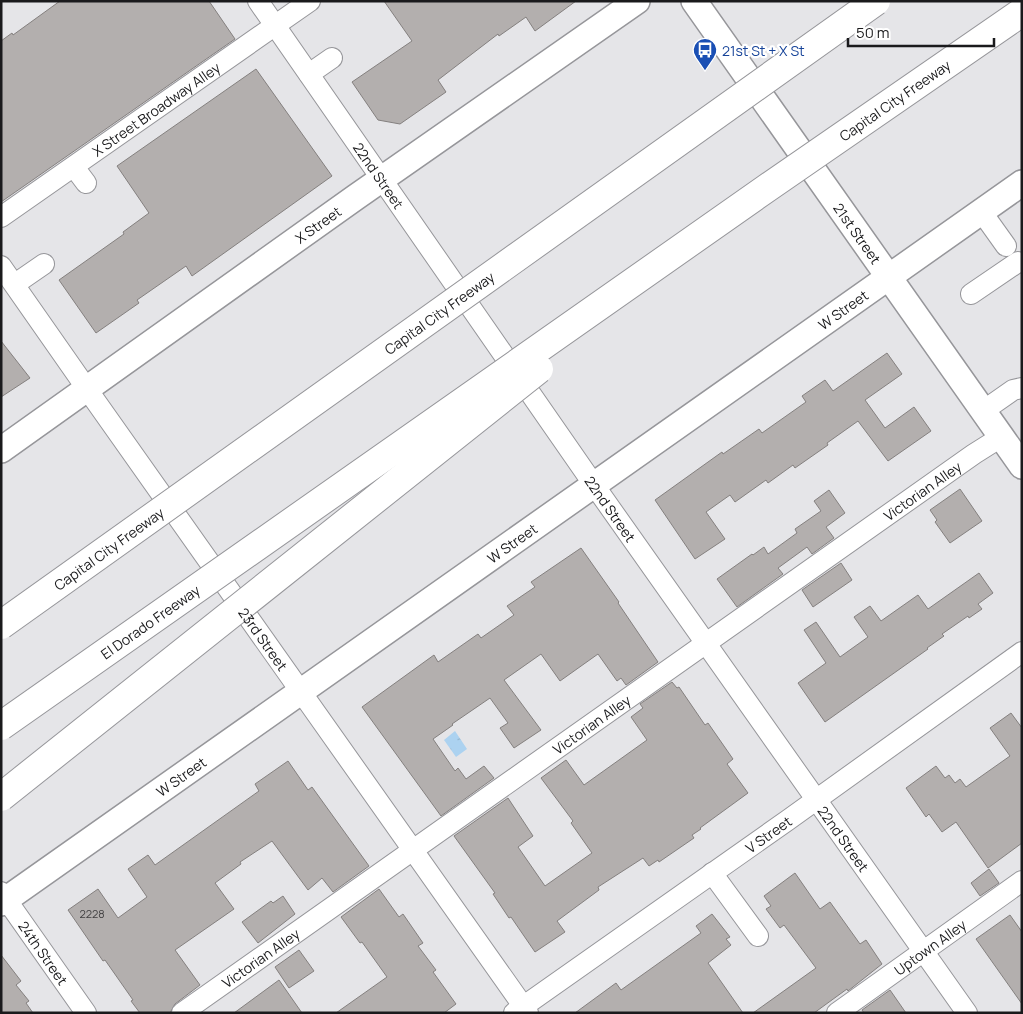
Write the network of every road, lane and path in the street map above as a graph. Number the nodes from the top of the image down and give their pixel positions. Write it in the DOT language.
graph roads {
  1 [pos="258,1"];
  2 [pos="310,1"];
  3 [pos="637,1"];
  4 [pos="694,1"];
  5 [pos="876,1"];
  6 [pos="1022,12"];
  7 [pos="274,25"];
  8 [pos="332,58"];
  9 [pos="308,74"];
  10 [pos="74,167"];
  11 [pos="383,179"];
  12 [pos="86,183"];
  13 [pos="1022,183"];
  14 [pos="767,188"];
  15 [pos="982,211"];
  16 [pos="1,217"];
  17 [pos="44,264"];
  18 [pos="1,266"];
  19 [pos="888,278"];
  20 [pos="15,284"];
  21 [pos="971,294"];
  22 [pos="1022,388"];
  23 [pos="86,389"];
  24 [pos="984,411"];
  25 [pos="1002,437"];
  26 [pos="1,450"];
  27 [pos="1022,466"];
  28 [pos="594,485"];
  29 [pos="300,516"];
  30 [pos="1,625"];
  31 [pos="706,644"];
  32 [pos="1022,652"];
  33 [pos="300,691"];
  34 [pos="1,726"];
  35 [pos="1,746"];
  36 [pos="1,797"];
  37 [pos="817,799"];
  38 [pos="413,850"];
  39 [pos="712,873"];
  40 [pos="1022,882"];
  41 [pos="3,898"];
  42 [pos="758,936"];
  43 [pos="923,951"];
  44 [pos="521,1010"];
  45 [pos="86,1013"];
  46 [pos="182,1013"];
  47 [pos="837,1013"];
  48 [pos="967,1013"];
  1 -- 7 [label="street, 22nd Street"];
  2 -- 7 [label="street, X Street Broadway Alley"];
  3 -- 11 [label="main road, X Street"];
  4 -- 19 [label="main road, 21st Street"];
  5 -- 30 [label="highway, Capital City Freeway, bridge"];
  6 -- 14 [label="highway, Capital City Freeway, bridge"];
  7 -- 9 [label="street, 22nd Street"];
  7 -- 10 [label="street, X Street Broadway Alley"];
  8 -- 9 [label="street"];
  9 -- 11 [label="street, 22nd Street"];
  10 -- 12 [label="street"];
  10 -- 16 [label="street, X Street Broadway Alley"];
  11 -- 23 [label="main road, X Street"];
  11 -- 28 [label="street, 22nd Street"];
  13 -- 15 [label="main road, W Street"];
  14 -- 29 [label="highway, Capital City Freeway, bridge"];
  14 -- 36 [label="highway, Capital City Freeway, bridge"];
  15 -- 19 [label="main road, W Street"];
  15 -- 21 [label="street"];
  17 -- 20 [label="street"];
  18 -- 20 [label="street, 23rd Street"];
  19 -- 24 [label="main road, 21st Street"];
  19 -- 28 [label="main road, W Street"];
  20 -- 23 [label="street, 23rd Street"];
  22 -- 24 [label="street"];
  23 -- 26 [label="main road, X Street"];
  23 -- 33 [label="street, 23rd Street"];
  24 -- 25 [label="main road, 21st Street"];
  25 -- 27 [label="main road, 21st Street"];
  25 -- 31 [label="street, Victorian Alley"];
  28 -- 31 [label="street, 22nd Street"];
  28 -- 33 [label="main road, W Street"];
  29 -- 34 [label="highway, El Dorado Freeway, bridge"];
  29 -- 35 [label="highway, bridge"];
  31 -- 37 [label="street, 22nd Street"];
  31 -- 38 [label="street, Victorian Alley"];
  32 -- 37 [label="street, V Street"];
  33 -- 38 [label="street, 23rd Street"];
  33 -- 41 [label="main road, W Street"];
  37 -- 39 [label="street, V Street"];
  37 -- 43 [label="street, 22nd Street"];
  38 -- 44 [label="street, 23rd Street"];
  38 -- 46 [label="street, Victorian Alley"];
  39 -- 42 [label="street"];
  39 -- 44 [label="street, V Street"];
  40 -- 43 [label="street, Uptown Alley"];
  41 -- 45 [label="street, 24th Street"];
  43 -- 47 [label="street, Uptown Alley"];
  43 -- 48 [label="street, 22nd Street"];
}
